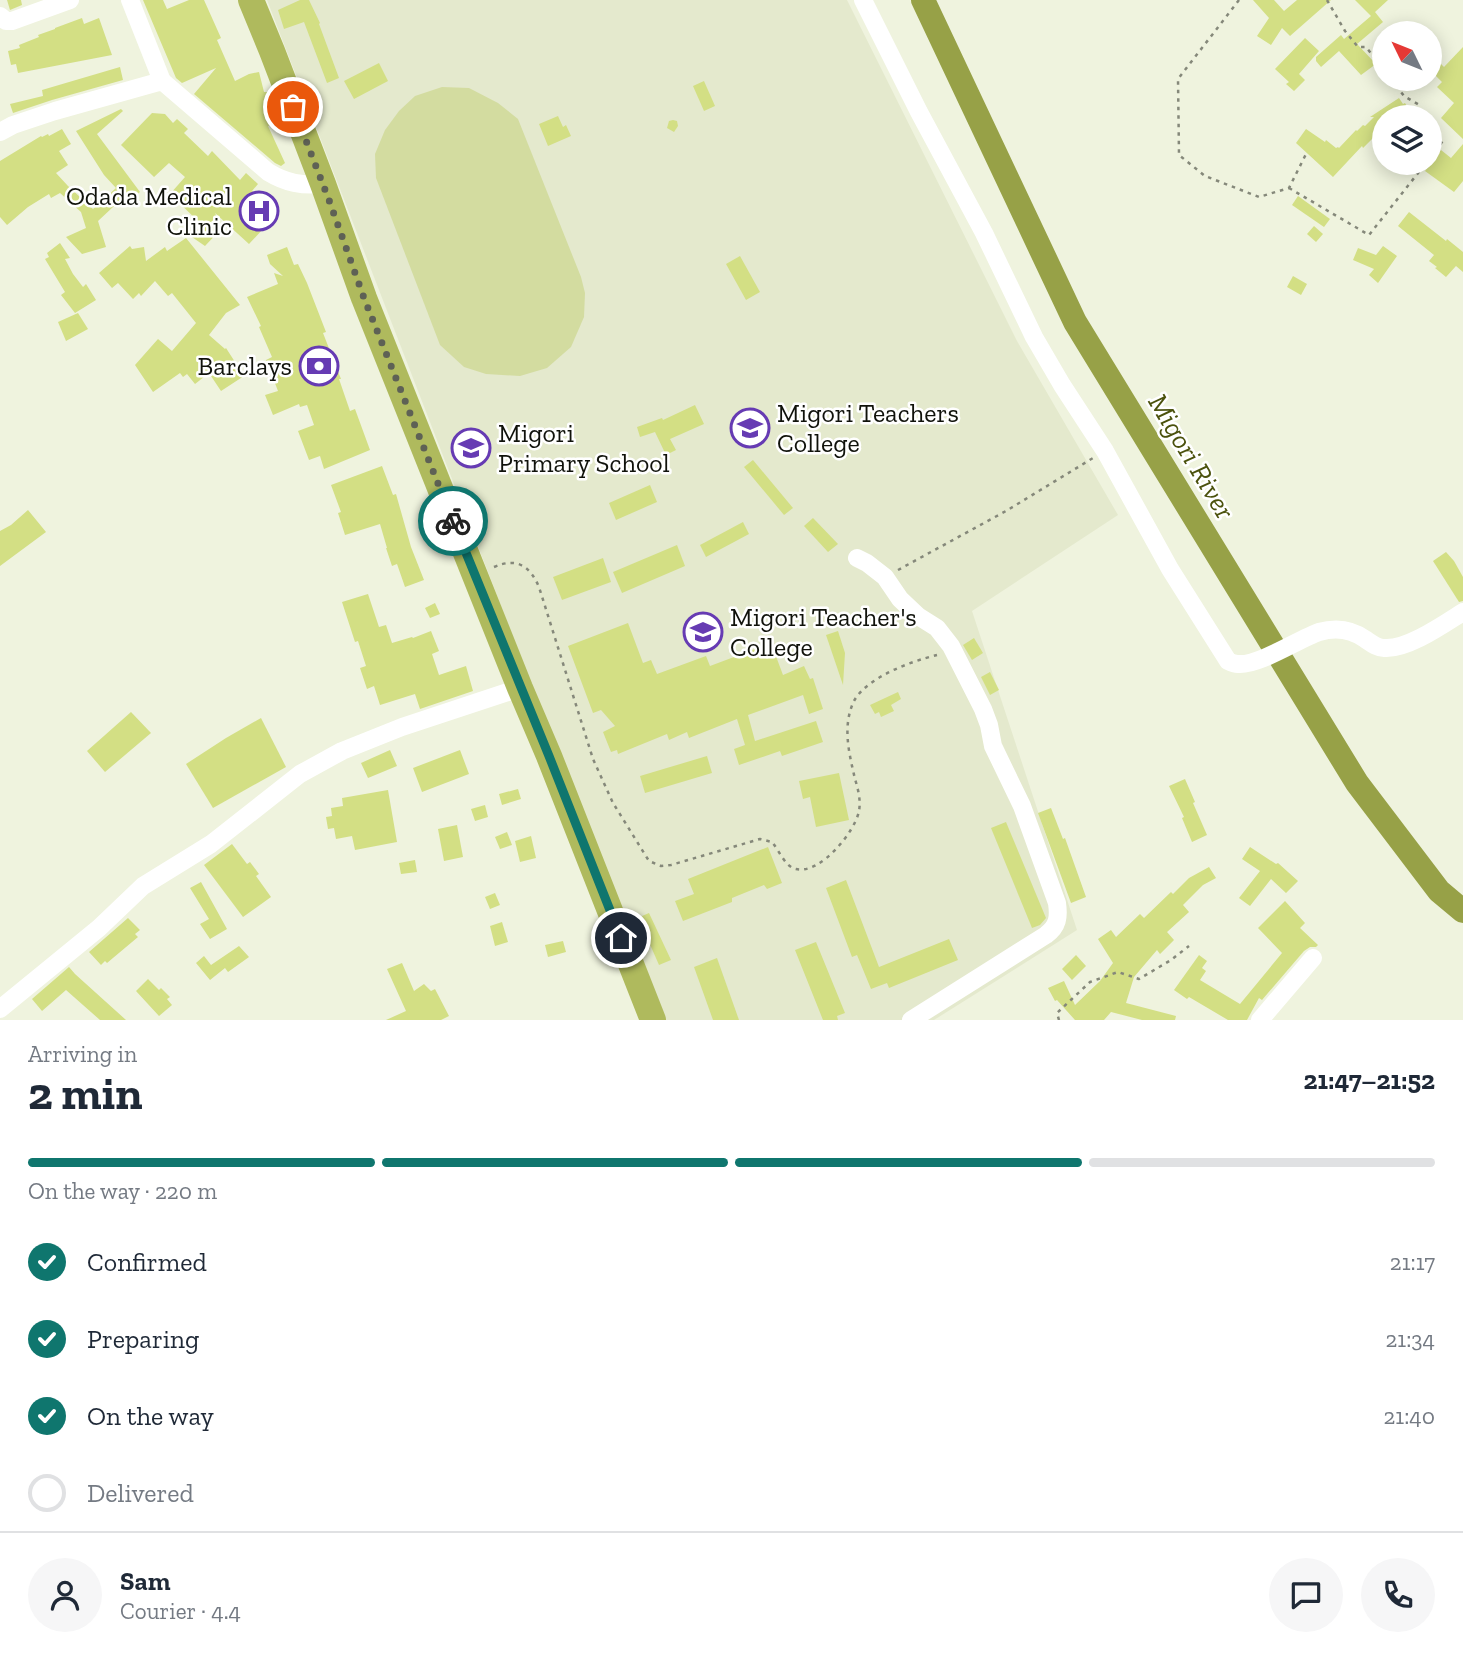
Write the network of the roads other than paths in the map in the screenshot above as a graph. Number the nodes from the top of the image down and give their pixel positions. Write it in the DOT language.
graph roads {
  1 [pos="70,0"];
  2 [pos="130,0"];
  3 [pos="251,0"];
  4 [pos="863,0"];
  5 [pos="0,16"];
  6 [pos="162,81"];
  7 [pos="4,127"];
  8 [pos="323,184"];
  9 [pos="857,558"];
  10 [pos="1463,612"];
  11 [pos="520,688"];
  12 [pos="1313,958"];
  13 [pos="0,1009"];
  14 [pos="653,1020"];
  15 [pos="911,1020"];
  16 [pos="1260,1020"];
  1 -- 5 [label="street"];
  2 -- 6 [label="street"];
  3 -- 8 [label="highway"];
  4 -- 10 [label="street"];
  6 -- 7 [label="street"];
  6 -- 8 [label="street"];
  8 -- 11 [label="highway"];
  9 -- 15 [label="street"];
  11 -- 13 [label="street"];
  11 -- 14 [label="highway"];
  12 -- 16 [label="street"];
}
